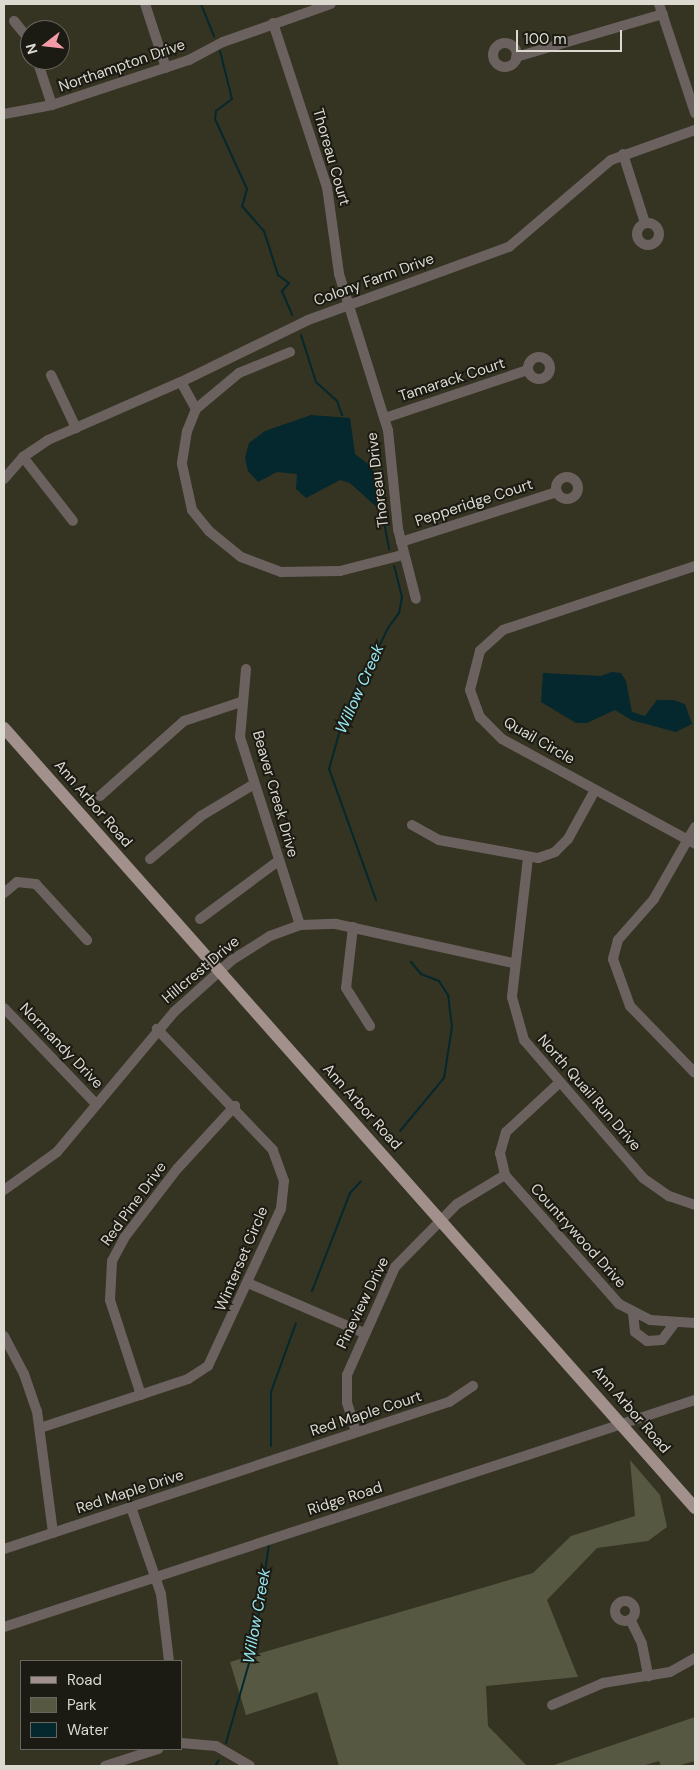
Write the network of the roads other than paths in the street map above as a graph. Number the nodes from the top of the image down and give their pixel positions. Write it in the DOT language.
graph roads {
  1 [pos="145,4"];
  2 [pos="331,4"];
  3 [pos="662,7"];
  4 [pos="14,21"];
  5 [pos="273,23"];
  6 [pos="20,28"];
  7 [pos="516,56"];
  8 [pos="166,68"];
  9 [pos="40,70"];
  10 [pos="52,105"];
  11 [pos="695,113"];
  12 [pos="4,114"];
  13 [pos="695,130"];
  14 [pos="624,154"];
  15 [pos="645,223"];
  16 [pos="347,302"];
  17 [pos="290,352"];
  18 [pos="528,370"];
  19 [pos="51,375"];
  20 [pos="181,382"];
  21 [pos="196,409"];
  22 [pos="385,418"];
  23 [pos="76,428"];
  24 [pos="23,458"];
  25 [pos="4,479"];
  26 [pos="557,492"];
  27 [pos="73,521"];
  28 [pos="401,542"];
  29 [pos="403,555"];
  30 [pos="695,566"];
  31 [pos="416,599"];
  32 [pos="246,669"];
  33 [pos="241,702"];
  34 [pos="4,728"];
  35 [pos="254,784"];
  36 [pos="595,790"];
  37 [pos="100,796"];
  38 [pos="412,825"];
  39 [pos="695,827"];
  40 [pos="691,842"];
  41 [pos="150,858"];
  42 [pos="528,858"];
  43 [pos="278,861"];
  44 [pos="4,893"];
  45 [pos="200,918"];
  46 [pos="300,925"];
  47 [pos="354,927"];
  48 [pos="87,940"];
  49 [pos="514,963"];
  50 [pos="220,972"];
  51 [pos="4,1008"];
  52 [pos="370,1026"];
  53 [pos="157,1029"];
  54 [pos="695,1073"];
  55 [pos="558,1083"];
  56 [pos="96,1104"];
  57 [pos="235,1106"];
  58 [pos="505,1175"];
  59 [pos="4,1190"];
  60 [pos="695,1205"];
  61 [pos="440,1220"];
  62 [pos="248,1283"];
  63 [pos="633,1313"];
  64 [pos="695,1323"];
  65 [pos="674,1324"];
  66 [pos="364,1334"];
  67 [pos="4,1336"];
  68 [pos="473,1386"];
  69 [pos="141,1395"];
  70 [pos="695,1400"];
  71 [pos="623,1426"];
  72 [pos="40,1428"];
  73 [pos="356,1432"];
  74 [pos="265,1463"];
  75 [pos="131,1507"];
  76 [pos="695,1508"];
  77 [pos="53,1533"];
  78 [pos="4,1549"];
  79 [pos="154,1576"];
  80 [pos="631,1621"];
  81 [pos="4,1628"];
  82 [pos="695,1658"];
  83 [pos="169,1660"];
  84 [pos="648,1676"];
  85 [pos="552,1705"];
  86 [pos="182,1743"];
  87 [pos="155,1750"];
  88 [pos="105,1766"];
  89 [pos="250,1766"];
  1 -- 8 [label="street"];
  2 -- 5 [label="street, Northampton Drive"];
  3 -- 7 [label="street"];
  3 -- 11 [label="street"];
  4 -- 6 [label="street"];
  5 -- 8 [label="street, Northampton Drive"];
  5 -- 16 [label="street, Thoreau Court"];
  8 -- 10 [label="street, Northampton Drive"];
  9 -- 10 [label="street"];
  10 -- 12 [label="street, Northampton Drive"];
  13 -- 14 [label="street, Colony Farm Drive"];
  14 -- 15 [label="street"];
  14 -- 16 [label="street, Colony Farm Drive"];
  16 -- 20 [label="street, Colony Farm Drive"];
  16 -- 22 [label="street, Thoreau Drive"];
  17 -- 21 [label="street"];
  18 -- 22 [label="street, Tamarack Court"];
  19 -- 23 [label="street"];
  20 -- 21 [label="street"];
  20 -- 23 [label="street, Colony Farm Drive"];
  21 -- 29 [label="street"];
  22 -- 28 [label="street, Thoreau Drive"];
  23 -- 24 [label="street, Colony Farm Drive"];
  24 -- 25 [label="street, Colony Farm Drive"];
  24 -- 27 [label="street"];
  26 -- 28 [label="street, Pepperidge Court"];
  28 -- 29 [label="street, Thoreau Drive"];
  29 -- 31 [label="street, Thoreau Drive"];
  30 -- 36 [label="street, Quail Circle"];
  32 -- 33 [label="street, Beaver Creek Drive"];
  33 -- 35 [label="street, Beaver Creek Drive"];
  33 -- 37 [label="street"];
  34 -- 50 [label="main road, Ann Arbor Road"];
  35 -- 41 [label="street"];
  35 -- 43 [label="street, Beaver Creek Drive"];
  36 -- 40 [label="street, Quail Circle"];
  36 -- 42 [label="street"];
  38 -- 42 [label="street"];
  39 -- 40 [label="street"];
  40 -- 54 [label="street"];
  42 -- 49 [label="street, North Quail Run Drive"];
  43 -- 45 [label="street"];
  43 -- 46 [label="street, Beaver Creek Drive"];
  44 -- 48 [label="street"];
  46 -- 47 [label="street, Hillcrest Drive"];
  46 -- 50 [label="street, Hillcrest Drive"];
  47 -- 49 [label="street, Hillcrest Drive"];
  47 -- 52 [label="street"];
  49 -- 55 [label="street, North Quail Run Drive"];
  50 -- 53 [label="street, Hillcrest Drive"];
  50 -- 61 [label="main road, Ann Arbor Road"];
  51 -- 56 [label="street, Normandy Drive"];
  53 -- 56 [label="street, Hillcrest Drive"];
  53 -- 57 [label="street, Winterset Circle"];
  55 -- 58 [label="street"];
  55 -- 60 [label="street, North Quail Run Drive"];
  56 -- 59 [label="street, Hillcrest Drive"];
  57 -- 62 [label="street, Winterset Circle"];
  57 -- 69 [label="street, Red Pine Drive"];
  58 -- 61 [label="street, Pineview Drive"];
  58 -- 63 [label="street, Countrywood Drive"];
  61 -- 66 [label="street, Pineview Drive"];
  61 -- 71 [label="main road, Ann Arbor Road"];
  62 -- 66 [label="street"];
  62 -- 69 [label="street, Winterset Circle"];
  63 -- 65 [label="street, Countrywood Drive"];
  63 -- 65 [label="street"];
  64 -- 65 [label="street, Countrywood Drive"];
  66 -- 73 [label="street, Pineview Drive"];
  67 -- 72 [label="street"];
  68 -- 73 [label="street, Red Maple Court"];
  69 -- 72 [label="street, Winterset Circle"];
  70 -- 71 [label="street, Ridge Road"];
  71 -- 76 [label="main road, Ann Arbor Road"];
  71 -- 79 [label="street, Ridge Road"];
  72 -- 77 [label="street"];
  73 -- 74 [label="street, Red Maple Court"];
  74 -- 75 [label="street, Red Maple Drive"];
  75 -- 77 [label="street, Red Maple Drive"];
  75 -- 79 [label="street"];
  77 -- 78 [label="street, Red Maple Drive"];
  79 -- 81 [label="street, Ridge Road"];
  79 -- 83 [label="street"];
  80 -- 84 [label="street"];
  82 -- 84 [label="street"];
  84 -- 85 [label="street"];
  86 -- 89 [label="street"];
  87 -- 88 [label="street"];
}
